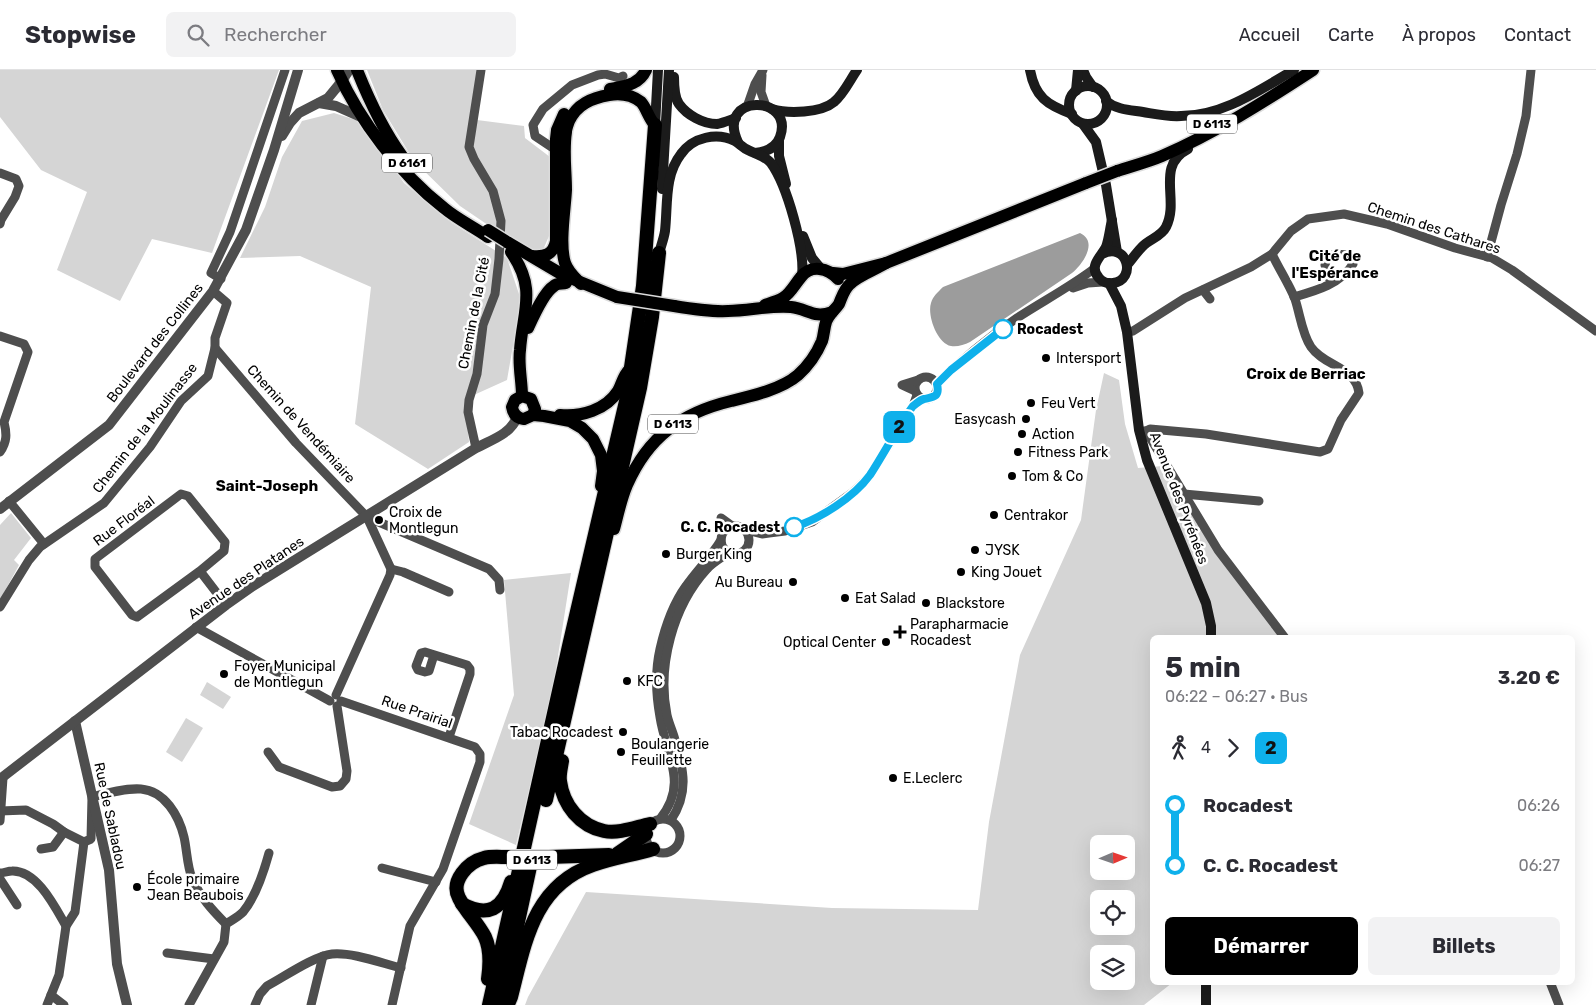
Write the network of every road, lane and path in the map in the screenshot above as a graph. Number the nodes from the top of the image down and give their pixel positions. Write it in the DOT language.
graph roads {
  1 [pos="285,70"];
  2 [pos="298,70"];
  3 [pos="303,70"];
  4 [pos="348,70"];
  5 [pos="357,70"];
  6 [pos="481,70"];
  7 [pos="646,70"];
  8 [pos="658,70"];
  9 [pos="668,70"];
  10 [pos="673,70"];
  11 [pos="857,70"];
  12 [pos="1030,70"];
  13 [pos="1078,70"];
  14 [pos="1083,70"];
  15 [pos="1294,70"];
  16 [pos="1302,70"];
  17 [pos="1313,70"];
  18 [pos="1531,70"];
  19 [pos="762,71"];
  20 [pos="339,76"];
  21 [pos="623,76"];
  22 [pos="293,87"];
  23 [pos="1093,87"];
  24 [pos="1074,92"];
  25 [pos="1273,96"];
  26 [pos="1106,101"];
  27 [pos="319,103"];
  28 [pos="1049,104"];
  29 [pos="747,107"];
  30 [pos="769,108"];
  31 [pos="800,112"];
  32 [pos="1072,114"];
  33 [pos="364,118"];
  34 [pos="736,118"];
  35 [pos="1100,120"];
  36 [pos="1083,124"];
  37 [pos="655,125"];
  38 [pos="782,128"];
  39 [pos="779,141"];
  40 [pos="738,142"];
  41 [pos="1096,142"];
  42 [pos="560,144"];
  43 [pos="274,150"];
  44 [pos="755,153"];
  45 [pos="1118,171"];
  46 [pos="0,173"];
  47 [pos="1112,220"];
  48 [pos="0,224"];
  49 [pos="488,234"];
  50 [pos="508,247"];
  51 [pos="1117,252"];
  52 [pos="658,253"];
  53 [pos="1102,254"];
  54 [pos="1272,254"];
  55 [pos="532,256"];
  56 [pos="1487,257"];
  57 [pos="886,263"];
  58 [pos="1127,265"];
  59 [pos="1095,268"];
  60 [pos="827,271"];
  61 [pos="1123,278"];
  62 [pos="221,279"];
  63 [pos="799,280"];
  64 [pos="1106,282"];
  65 [pos="566,283"];
  66 [pos="1330,283"];
  67 [pos="581,284"];
  68 [pos="1204,290"];
  69 [pos="213,291"];
  70 [pos="1061,292"];
  71 [pos="617,297"];
  72 [pos="842,297"];
  73 [pos="1294,297"];
  74 [pos="1210,299"];
  75 [pos="1121,306"];
  76 [pos="803,309"];
  77 [pos="751,310"];
  78 [pos="832,312"];
  79 [pos="1127,332"];
  80 [pos="1596,332"];
  81 [pos="0,336"];
  82 [pos="215,348"];
  83 [pos="520,349"];
  84 [pos="632,367"];
  85 [pos="918,380"];
  86 [pos="935,381"];
  87 [pos="918,395"];
  88 [pos="522,396"];
  89 [pos="534,410"];
  90 [pos="517,417"];
  91 [pos="1142,431"];
  92 [pos="476,448"];
  93 [pos="0,452"];
  94 [pos="1184,494"];
  95 [pos="9,501"];
  96 [pos="1259,501"];
  97 [pos="0,509"];
  98 [pos="367,517"];
  99 [pos="746,530"];
  100 [pos="762,534"];
  101 [pos="721,540"];
  102 [pos="44,544"];
  103 [pos="750,544"];
  104 [pos="728,553"];
  105 [pos="391,569"];
  106 [pos="200,571"];
  107 [pos="500,590"];
  108 [pos="449,592"];
  109 [pos="226,605"];
  110 [pos="0,607"];
  111 [pos="589,610"];
  112 [pos="196,627"];
  113 [pos="1211,635"];
  114 [pos="1282,635"];
  115 [pos="569,646"];
  116 [pos="434,655"];
  117 [pos="336,701"];
  118 [pos="565,716"];
  119 [pos="75,722"];
  120 [pos="449,738"];
  121 [pos="268,752"];
  122 [pos="1,779"];
  123 [pos="92,796"];
  124 [pos="536,800"];
  125 [pos="0,811"];
  126 [pos="671,820"];
  127 [pos="0,821"];
  128 [pos="652,826"];
  129 [pos="64,832"];
  130 [pos="84,842"];
  131 [pos="41,849"];
  132 [pos="653,849"];
  133 [pos="270,853"];
  134 [pos="617,854"];
  135 [pos="635,854"];
  136 [pos="382,868"];
  137 [pos="0,874"];
  138 [pos="0,879"];
  139 [pos="436,882"];
  140 [pos="462,904"];
  141 [pos="17,905"];
  142 [pos="226,924"];
  143 [pos="66,926"];
  144 [pos="167,953"];
  145 [pos="323,956"];
  146 [pos="214,959"];
  147 [pos="401,968"];
  148 [pos="1206,985"];
  149 [pos="1551,985"];
  150 [pos="51,995"];
  151 [pos="47,1005"];
  152 [pos="64,1005"];
  153 [pos="127,1005"];
  154 [pos="189,1005"];
  155 [pos="254,1005"];
  156 [pos="311,1005"];
  157 [pos="392,1005"];
  158 [pos="483,1005"];
  159 [pos="489,1005"];
  160 [pos="500,1005"];
  161 [pos="508,1005"];
  162 [pos="1206,1005"];
  163 [pos="1559,1005"];
  1 -- 62 [label="street"];
  2 -- 22 [label="street"];
  3 -- 22 [label="street"];
  4 -- 20 [label="street"];
  5 -- 49 [label="main road, D 6161"];
  6 -- 92 [label="street, Chemin de la Cité"];
  7 -- 42 [label="main road"];
  8 -- 37 [label="main road, D 6113"];
  9 -- 52 [label="main road, D 6113"];
  10 -- 34 [label="main road"];
  11 -- 31 [label="main road"];
  12 -- 28 [label="main road"];
  13 -- 24 [label="main road"];
  14 -- 23 [label="main road"];
  15 -- 26 [label="main road"];
  16 -- 45 [label="main road, D 6113"];
  17 -- 25 [label="main road, D 6113"];
  18 -- 56 [label="street"];
  19 -- 29 [label="street"];
  19 -- 30 [label="street"];
  20 -- 27 [label="street"];
  20 -- 33 [label="main road, D 6161"];
  21 -- 42 [label="street"];
  22 -- 43 [label="street"];
  23 -- 24 [label="main road"];
  23 -- 26 [label="main road"];
  24 -- 28 [label="main road"];
  24 -- 32 [label="main road"];
  25 -- 45 [label="main road, D 6113"];
  25 -- 58 [label="main road"];
  26 -- 35 [label="main road"];
  27 -- 33 [label="street"];
  27 -- 43 [label="street"];
  28 -- 32 [label="main road"];
  29 -- 30 [label="main road"];
  29 -- 34 [label="main road"];
  30 -- 31 [label="main road"];
  30 -- 38 [label="main road"];
  31 -- 38 [label="main road"];
  32 -- 36 [label="main road"];
  33 -- 49 [label="main road, D 6161"];
  34 -- 40 [label="main road"];
  35 -- 36 [label="main road"];
  35 -- 41 [label="main road"];
  36 -- 41 [label="main road"];
  37 -- 42 [label="main road"];
  37 -- 84 [label="highway, D 6113"];
  38 -- 39 [label="main road"];
  39 -- 44 [label="main road"];
  39 -- 60 [label="main road"];
  40 -- 44 [label="main road"];
  40 -- 52 [label="main road"];
  41 -- 47 [label="main road"];
  42 -- 55 [label="main road"];
  42 -- 67 [label="main road"];
  43 -- 62 [label="street, Boulevard des Collines"];
  44 -- 63 [label="main road"];
  45 -- 57 [label="main road, D 6113, bridge"];
  46 -- 48 [label="street"];
  47 -- 51 [label="main road"];
  47 -- 53 [label="main road"];
  49 -- 50 [label="main road, D 6161"];
  50 -- 55 [label="main road, D 6161"];
  50 -- 65 [label="main road, D 6161"];
  50 -- 83 [label="main road"];
  51 -- 53 [label="main road"];
  51 -- 58 [label="main road"];
  52 -- 111 [label="highway, D 6113"];
  53 -- 59 [label="main road"];
  54 -- 56 [label="street, Chemin des Cathares"];
  54 -- 68 [label="street, Chemin des Cathares"];
  54 -- 73 [label="street"];
  55 -- 67 [label="main road, D 6161"];
  56 -- 80 [label="street, Chemin des Cathares"];
  57 -- 60 [label="main road, D 6113"];
  57 -- 72 [label="main road, D 6113"];
  58 -- 61 [label="main road"];
  59 -- 64 [label="main road"];
  59 -- 70 [label="street"];
  60 -- 63 [label="main road"];
  60 -- 72 [label="main road"];
  61 -- 64 [label="main road"];
  61 -- 75 [label="main road, Avenue des Pyrénées"];
  62 -- 69 [label="street, Boulevard des Collines"];
  63 -- 76 [label="main road"];
  63 -- 77 [label="main road"];
  64 -- 70 [label="street"];
  64 -- 75 [label="main road, Avenue des Pyrénées"];
  65 -- 71 [label="main road"];
  65 -- 83 [label="main road"];
  66 -- 73 [label="street"];
  67 -- 71 [label="main road"];
  68 -- 74 [label="street"];
  68 -- 79 [label="street, Chemin des Cathares"];
  69 -- 82 [label="street, Chemin de la Moulinasse"];
  69 -- 95 [label="street, Boulevard des Collines"];
  70 -- 86 [label="street"];
  71 -- 77 [label="main road, bridge"];
  72 -- 78 [label="main road"];
  73 -- 91 [label="street"];
  75 -- 79 [label="main road, Avenue des Pyrénées"];
  76 -- 77 [label="main road"];
  76 -- 78 [label="main road"];
  78 -- 111 [label="main road, D 6113"];
  79 -- 91 [label="main road, Avenue des Pyrénées"];
  81 -- 93 [label="street"];
  82 -- 98 [label="street, Chemin de Vendémiaire"];
  82 -- 102 [label="street, Chemin de la Moulinasse"];
  83 -- 88 [label="main road"];
  84 -- 89 [label="main road, D 6113"];
  84 -- 115 [label="highway, D 6113"];
  85 -- 86 [label="street"];
  85 -- 87 [label="street"];
  85 -- 87 [label="street"];
  86 -- 87 [label="street"];
  87 -- 100 [label="street"];
  88 -- 89 [label="main road"];
  88 -- 90 [label="main road"];
  89 -- 90 [label="main road"];
  89 -- 115 [label="main road, D 6113"];
  90 -- 92 [label="street, Avenue des Platanes"];
  91 -- 94 [label="street"];
  91 -- 113 [label="main road, Avenue des Pyrénées"];
  92 -- 98 [label="street, Avenue des Platanes"];
  94 -- 96 [label="street"];
  94 -- 114 [label="street"];
  95 -- 97 [label="street, Boulevard des Collines"];
  95 -- 102 [label="street"];
  98 -- 105 [label="street"];
  98 -- 107 [label="street"];
  98 -- 109 [label="street, Avenue des Platanes"];
  99 -- 100 [label="street"];
  99 -- 101 [label="street"];
  99 -- 103 [label="street"];
  100 -- 103 [label="street"];
  101 -- 104 [label="street"];
  101 -- 128 [label="street"];
  102 -- 110 [label="street, Chemin de la Moulinasse"];
  103 -- 104 [label="street"];
  104 -- 126 [label="street"];
  105 -- 108 [label="street"];
  105 -- 117 [label="street"];
  106 -- 106 [label="street, Rue Floréal"];
  106 -- 109 [label="street"];
  109 -- 112 [label="street, Avenue des Platanes"];
  111 -- 118 [label="highway, D 6113"];
  112 -- 117 [label="street, Rue Prairial"];
  112 -- 119 [label="street, Avenue des Platanes"];
  115 -- 124 [label="highway, D 6113"];
  116 -- 120 [label="street"];
  117 -- 120 [label="street, Rue Prairial"];
  117 -- 121 [label="street"];
  118 -- 128 [label="highway"];
  118 -- 160 [label="highway, D 6113"];
  119 -- 122 [label="street, Avenue des Platanes"];
  119 -- 123 [label="street, Rue de Sabladou"];
  120 -- 139 [label="street, Rue Prairial"];
  122 -- 125 [label="street"];
  123 -- 130 [label="street"];
  123 -- 142 [label="street"];
  123 -- 153 [label="street, Rue de Sabladou"];
  124 -- 140 [label="highway"];
  124 -- 159 [label="highway, D 6113"];
  125 -- 127 [label="street"];
  125 -- 129 [label="street"];
  126 -- 128 [label="street"];
  126 -- 132 [label="street"];
  128 -- 132 [label="street"];
  128 -- 134 [label="highway"];
  129 -- 130 [label="street"];
  129 -- 131 [label="street"];
  130 -- 143 [label="street"];
  132 -- 135 [label="highway"];
  133 -- 142 [label="street"];
  134 -- 135 [label="highway"];
  134 -- 140 [label="highway, bridge"];
  135 -- 161 [label="highway"];
  136 -- 139 [label="street"];
  137 -- 143 [label="street"];
  138 -- 141 [label="street"];
  139 -- 147 [label="street"];
  140 -- 158 [label="highway"];
  142 -- 146 [label="street"];
  143 -- 150 [label="street"];
  144 -- 146 [label="street"];
  145 -- 147 [label="street"];
  145 -- 155 [label="street"];
  145 -- 156 [label="street"];
  146 -- 154 [label="street"];
  147 -- 157 [label="street"];
  148 -- 162 [label="main road"];
  149 -- 163 [label="street"];
  150 -- 151 [label="street"];
  150 -- 152 [label="street"];
}
